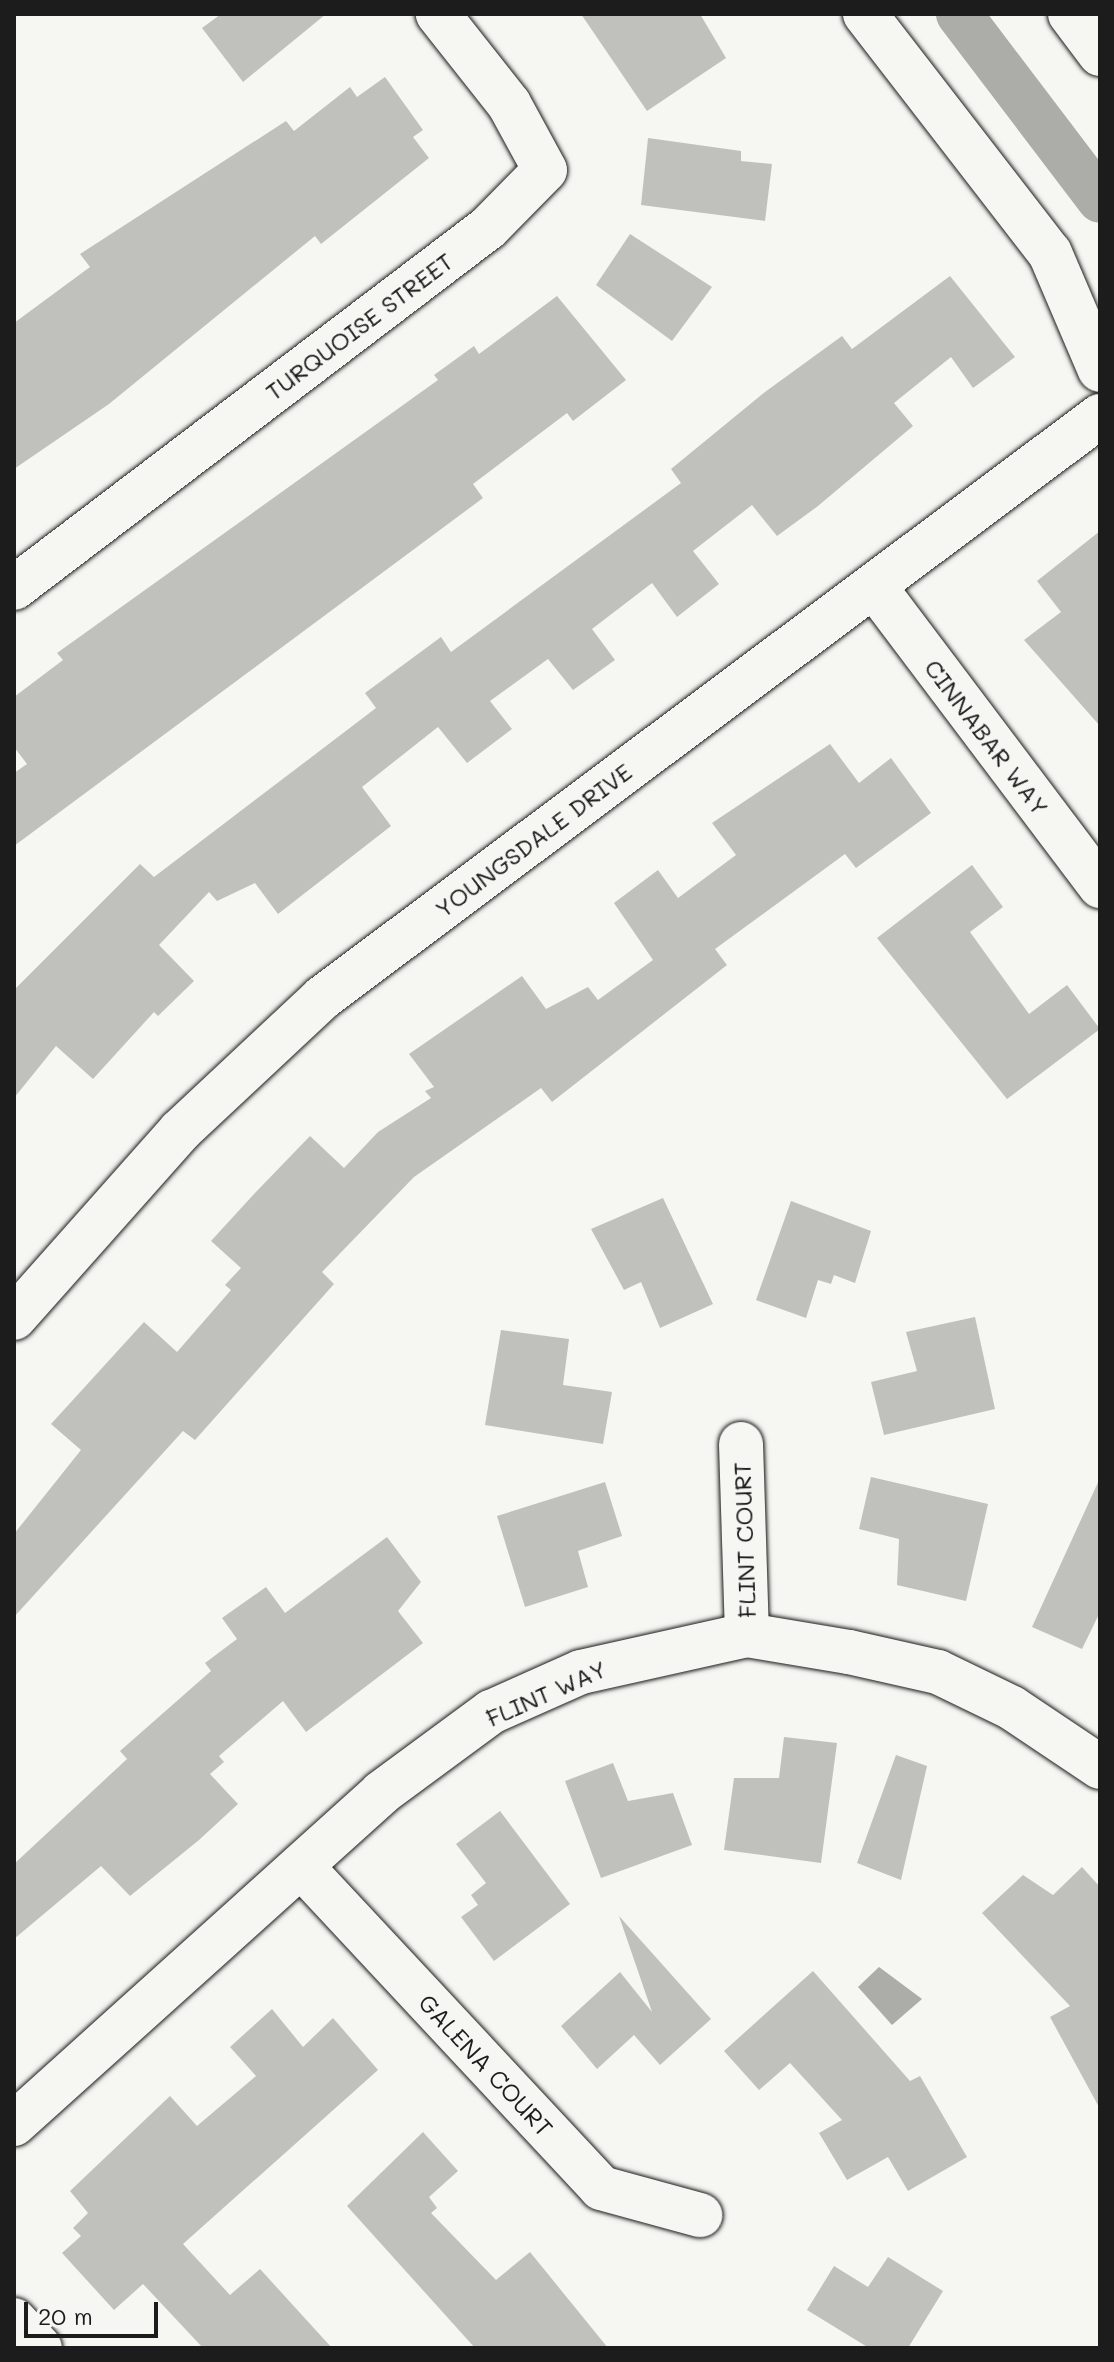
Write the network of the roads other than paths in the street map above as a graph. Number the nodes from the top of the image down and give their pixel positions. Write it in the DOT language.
graph roads {
  1 [pos="438,14"];
  2 [pos="865,14"];
  3 [pos="1070,14"];
  4 [pos="1100,54"];
  5 [pos="1100,370"];
  6 [pos="1100,416"];
  7 [pos="874,586"];
  8 [pos="14,588"];
  9 [pos="1100,886"];
  10 [pos="14,1318"];
  11 [pos="741,1444"];
  12 [pos="747,1635"];
  13 [pos="1100,1767"];
  14 [pos="301,1866"];
  15 [pos="14,2124"];
  16 [pos="700,2215"];
  17 [pos="14,2320"];
  18 [pos="40,2348"];
  1 -- 8 [label="street, TURQUOISE STREET"];
  2 -- 5 [label="street"];
  3 -- 4 [label="street"];
  6 -- 7 [label="street, YOUNGSDALE DRIVE"];
  7 -- 9 [label="street, CINNABAR WAY"];
  7 -- 10 [label="street, YOUNGSDALE DRIVE"];
  11 -- 12 [label="street, FLINT COURT"];
  12 -- 13 [label="street, FLINT WAY"];
  12 -- 14 [label="street, FLINT WAY"];
  14 -- 15 [label="street, FLINT WAY"];
  14 -- 16 [label="street, GALENA COURT"];
  17 -- 18 [label="street"];
}
